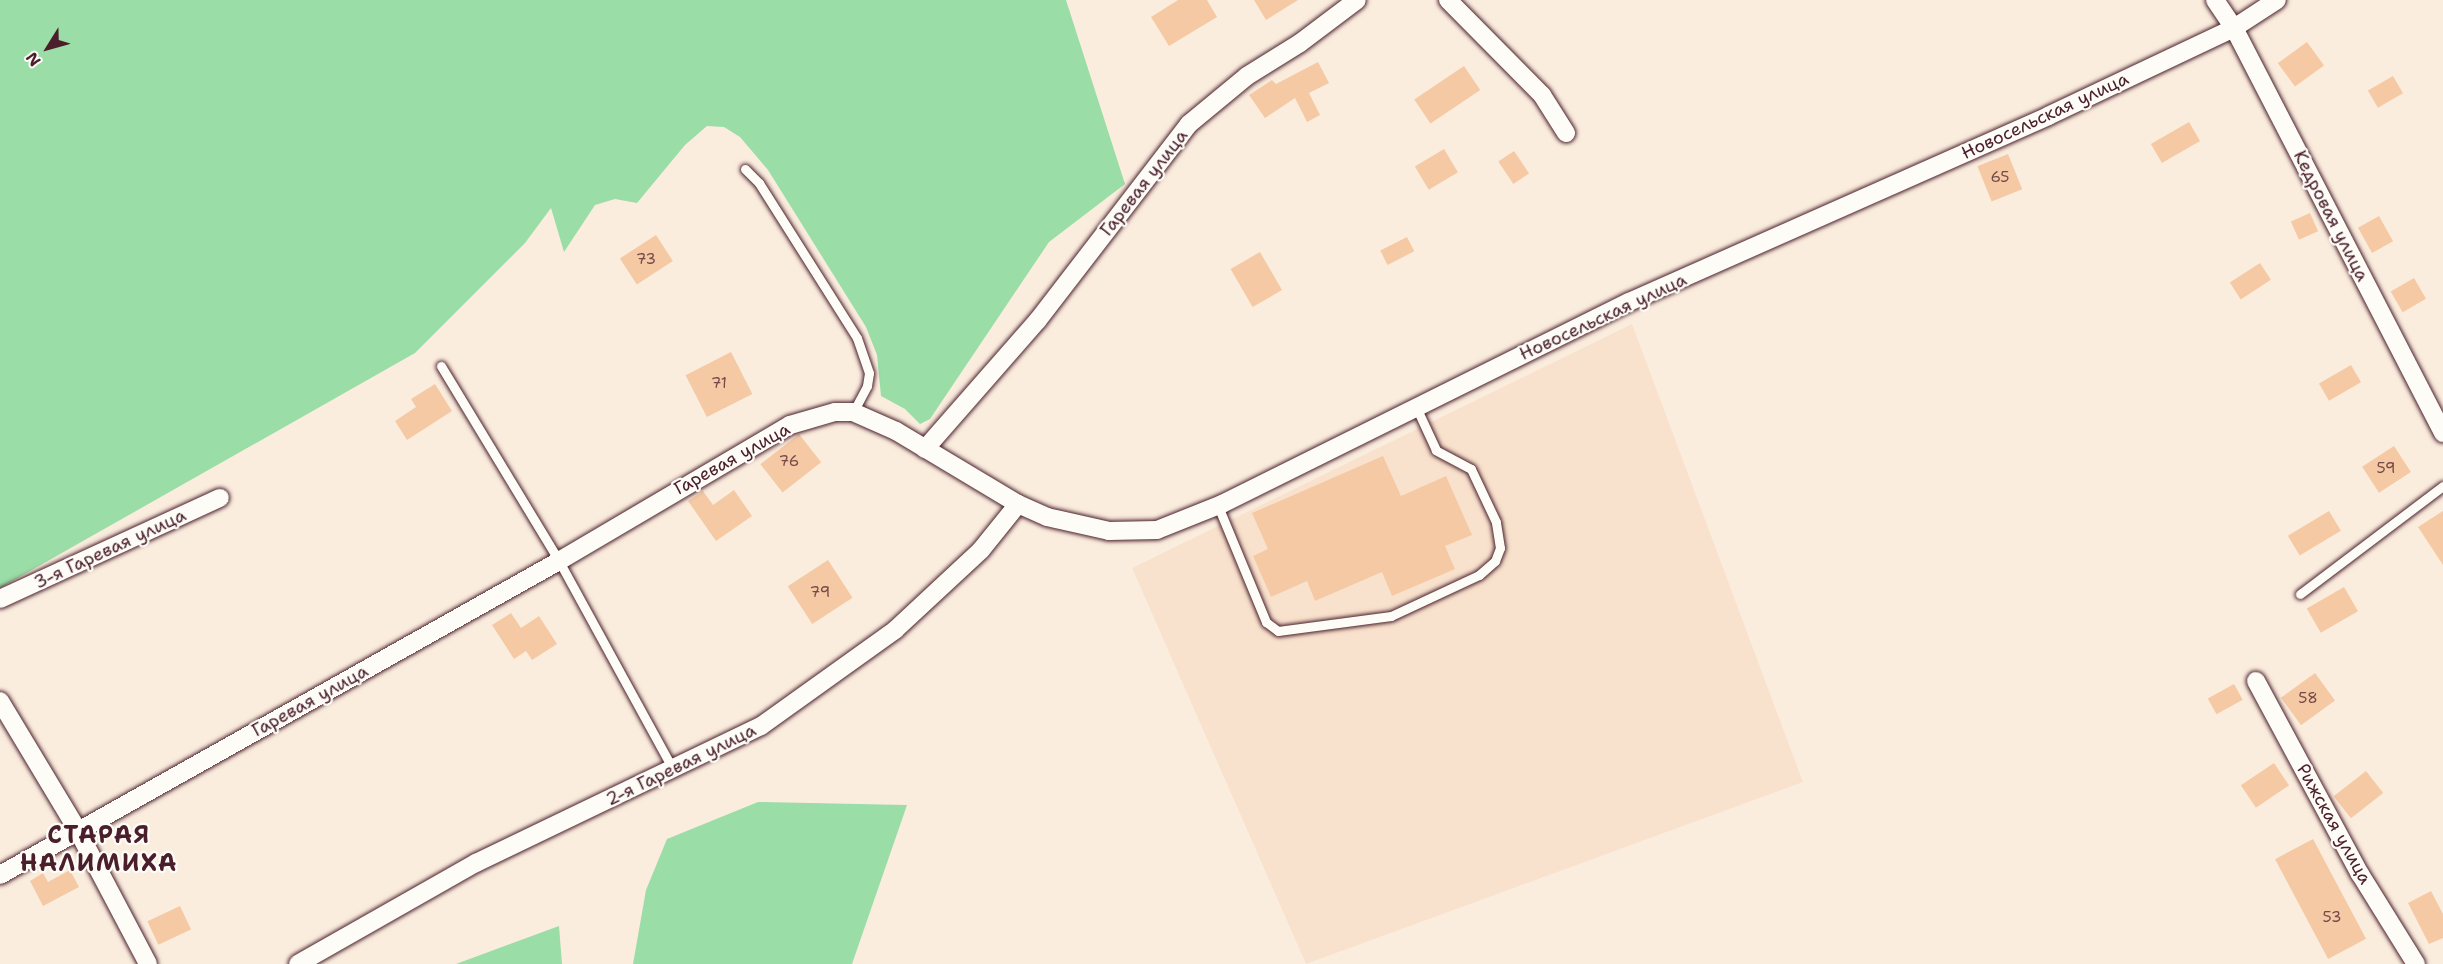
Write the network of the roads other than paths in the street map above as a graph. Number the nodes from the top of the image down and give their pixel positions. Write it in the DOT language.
graph roads {
  1 [pos="1357,0"];
  2 [pos="1448,0"];
  3 [pos="2215,0"];
  4 [pos="2277,0"];
  5 [pos="2234,28"];
  6 [pos="1566,133"];
  7 [pos="744,169"];
  8 [pos="441,366"];
  9 [pos="1416,407"];
  10 [pos="853,412"];
  11 [pos="2443,434"];
  12 [pos="925,448"];
  13 [pos="2443,486"];
  14 [pos="220,498"];
  15 [pos="1018,504"];
  16 [pos="1218,506"];
  17 [pos="559,561"];
  18 [pos="2300,594"];
  19 [pos="0,599"];
  20 [pos="2256,681"];
  21 [pos="0,701"];
  22 [pos="674,771"];
  23 [pos="78,831"];
  24 [pos="0,875"];
  25 [pos="148,964"];
  26 [pos="298,964"];
  27 [pos="2416,964"];
  1 -- 12 [label="street, Гаревая улица"];
  2 -- 6 [label="street"];
  3 -- 5 [label="street, Кедровая улица"];
  4 -- 5 [label="street, Новосельская улица"];
  5 -- 9 [label="street, Новосельская улица"];
  5 -- 11 [label="street, Кедровая улица"];
  7 -- 10 [label="lane"];
  8 -- 17 [label="lane"];
  9 -- 16 [label="street, Новосельская улица"];
  9 -- 16 [label="lane"];
  10 -- 12 [label="street"];
  10 -- 17 [label="street, Гаревая улица"];
  12 -- 15 [label="street, Новосельская улица"];
  13 -- 18 [label="lane"];
  14 -- 19 [label="street, 3-я Гаревая улица"];
  15 -- 16 [label="street, Новосельская улица"];
  15 -- 22 [label="street, 2-я Гаревая улица"];
  17 -- 22 [label="lane"];
  17 -- 23 [label="street, Гаревая улица"];
  20 -- 27 [label="street, Рижская улица"];
  21 -- 23 [label="street"];
  22 -- 26 [label="street, 2-я Гаревая улица"];
  23 -- 24 [label="street, Гаревая улица"];
  23 -- 25 [label="street"];
}
